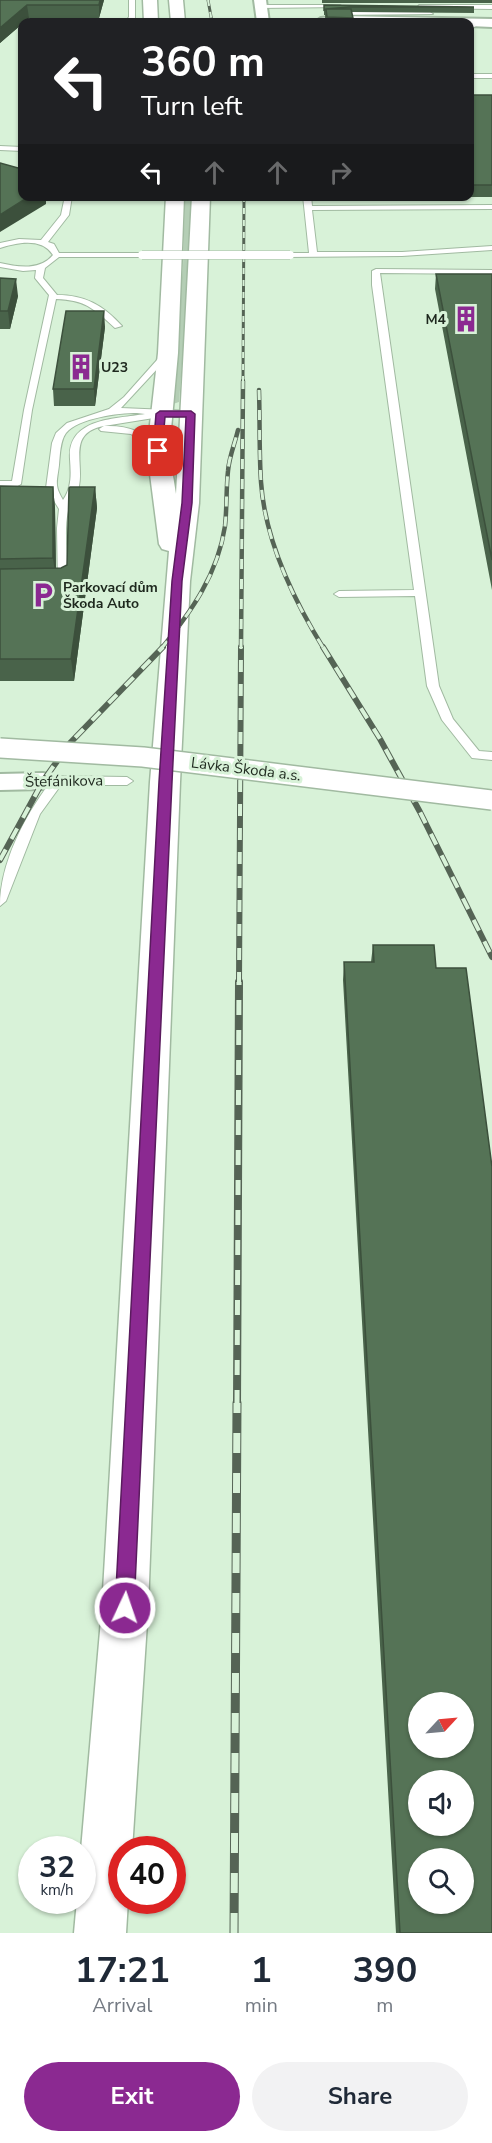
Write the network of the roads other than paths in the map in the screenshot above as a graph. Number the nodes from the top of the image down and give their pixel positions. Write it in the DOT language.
graph roads {
  1 [pos="132,0"];
  2 [pos="150,0"];
  3 [pos="176,0"];
  4 [pos="492,7"];
  5 [pos="261,11"];
  6 [pos="492,15"];
  7 [pos="132,18"];
  8 [pos="151,18"];
  9 [pos="178,18"];
  10 [pos="474,22"];
  11 [pos="492,22"];
  12 [pos="474,27"];
  13 [pos="492,31"];
  14 [pos="474,76"];
  15 [pos="492,76"];
  16 [pos="0,148"];
  17 [pos="18,149"];
  18 [pos="68,201"];
  19 [pos="175,201"];
  20 [pos="201,201"];
  21 [pos="307,201"];
  22 [pos="492,207"];
  23 [pos="308,208"];
  24 [pos="44,243"];
  25 [pos="0,246"];
  26 [pos="492,248"];
  27 [pos="313,254"];
  28 [pos="57,255"];
  29 [pos="0,265"];
  30 [pos="41,266"];
  31 [pos="492,272"];
  32 [pos="52,297"];
  33 [pos="118,326"];
  34 [pos="168,353"];
  35 [pos="112,411"];
  36 [pos="160,414"];
  37 [pos="191,414"];
  38 [pos="82,434"];
  39 [pos="158,451"];
  40 [pos="0,484"];
  41 [pos="63,508"];
  42 [pos="177,581"];
  43 [pos="52,585"];
  44 [pos="419,593"];
  45 [pos="339,594"];
  46 [pos="0,748"];
  47 [pos="492,756"];
  48 [pos="51,781"];
  49 [pos="127,781"];
  50 [pos="0,782"];
  51 [pos="492,800"];
  52 [pos="0,901"];
  53 [pos="100,1933"];
  1 -- 7 [label="lane"];
  2 -- 8 [label="street"];
  3 -- 9 [label="street"];
  4 -- 5 [label="lane"];
  5 -- 6 [label="lane"];
  10 -- 11 [label="street"];
  12 -- 13 [label="street"];
  14 -- 15 [label="lane"];
  16 -- 17 [label="lane"];
  18 -- 24 [label="lane"];
  19 -- 34 [label="street"];
  20 -- 37 [label="street"];
  21 -- 23 [label="lane"];
  22 -- 23 [label="lane"];
  23 -- 27 [label="lane"];
  24 -- 25 [label="lane"];
  24 -- 28 [label="lane"];
  26 -- 27 [label="lane"];
  27 -- 28 [label="lane, bridge"];
  28 -- 30 [label="lane"];
  29 -- 30 [label="lane"];
  30 -- 32 [label="lane"];
  31 -- 44 [label="lane"];
  32 -- 33 [label="lane"];
  32 -- 40 [label="lane"];
  34 -- 35 [label="lane"];
  34 -- 36 [label="street"];
  35 -- 36 [label="lane"];
  35 -- 41 [label="lane"];
  36 -- 37 [label="lane"];
  36 -- 38 [label="lane"];
  36 -- 39 [label="street"];
  37 -- 42 [label="street"];
  38 -- 39 [label="lane"];
  38 -- 41 [label="lane"];
  39 -- 42 [label="street"];
  41 -- 43 [label="lane"];
  42 -- 53 [label="street"];
  44 -- 45 [label="lane"];
  44 -- 47 [label="lane"];
  46 -- 51 [label="street, Lávka Škoda a.s., bridge"];
  48 -- 49 [label="lane, Štefánikova"];
  48 -- 50 [label="street, Štefánikova"];
  48 -- 52 [label="lane"];
}
